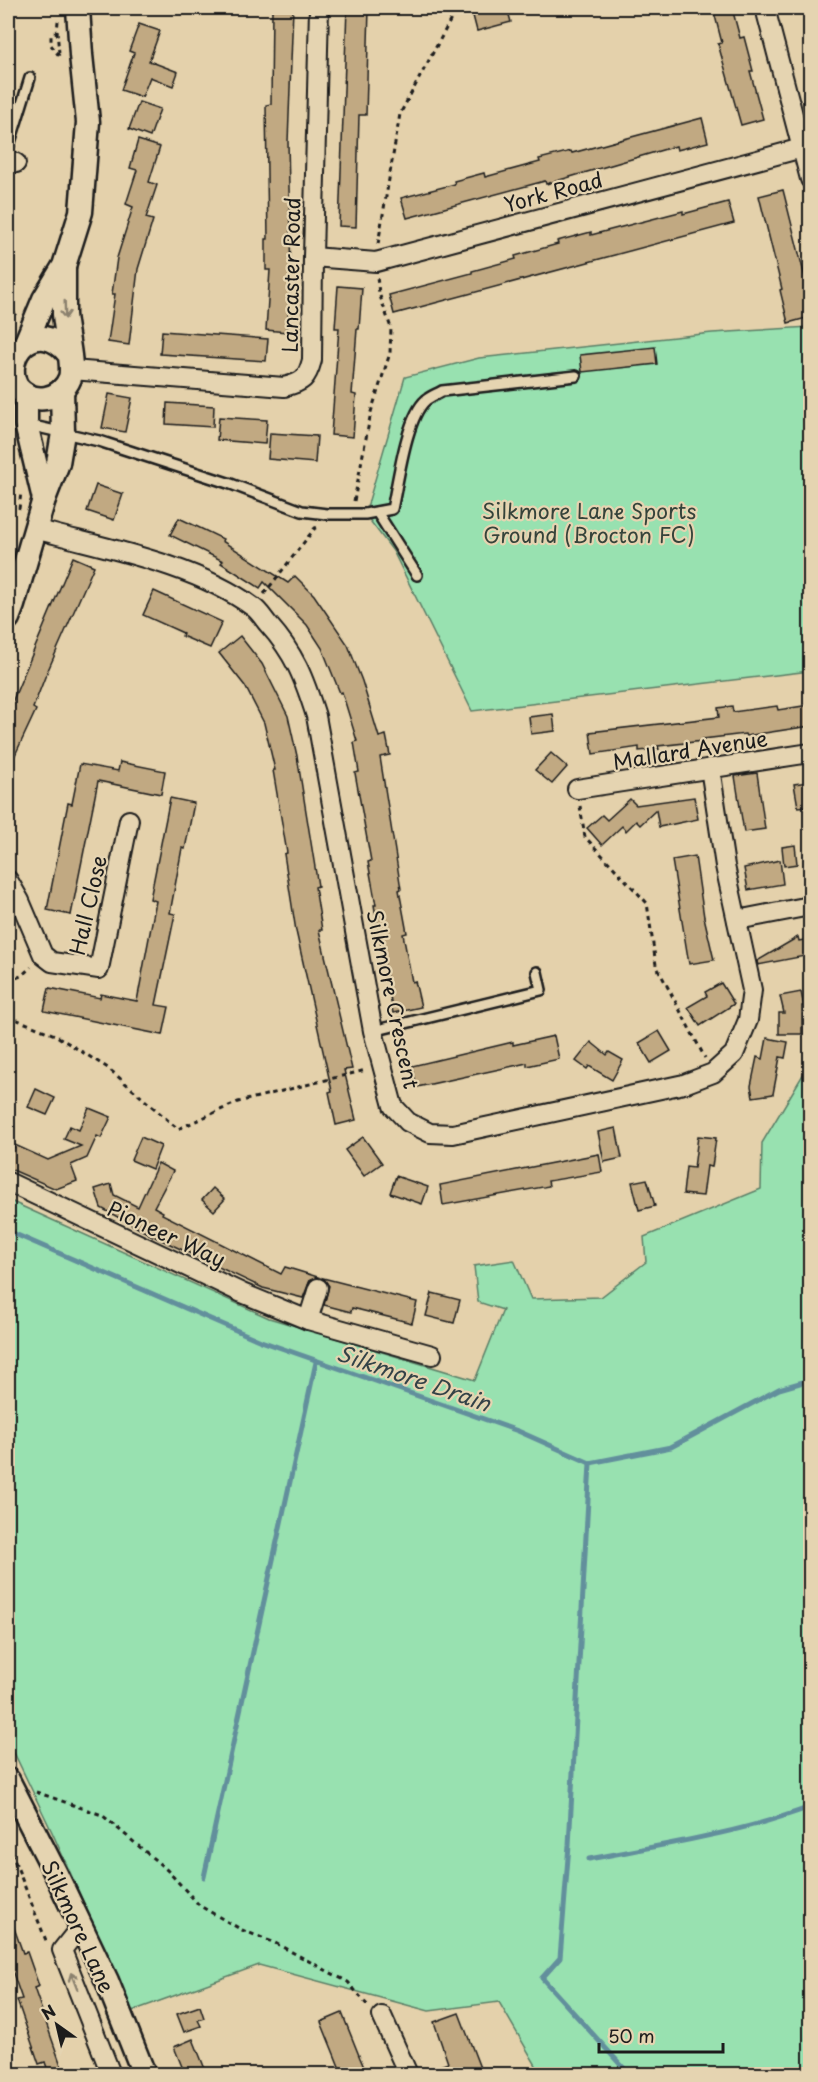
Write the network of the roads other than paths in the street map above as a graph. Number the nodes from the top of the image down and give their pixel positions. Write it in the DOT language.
graph roads {
  1 [pos="319,8"];
  2 [pos="765,8"];
  3 [pos="68,11"];
  4 [pos="30,78"];
  5 [pos="802,148"];
  6 [pos="10,157"];
  7 [pos="810,179"];
  8 [pos="313,257"];
  9 [pos="64,266"];
  10 [pos="18,345"];
  11 [pos="67,371"];
  12 [pos="576,376"];
  13 [pos="18,389"];
  14 [pos="26,424"];
  15 [pos="63,433"];
  16 [pos="44,499"];
  17 [pos="377,512"];
  18 [pos="27,523"];
  19 [pos="417,575"];
  20 [pos="8,618"];
  21 [pos="810,753"];
  22 [pos="710,768"];
  23 [pos="578,789"];
  24 [pos="129,820"];
  25 [pos="8,880"];
  26 [pos="810,906"];
  27 [pos="737,920"];
  28 [pos="537,972"];
  29 [pos="373,1031"];
  30 [pos="8,1182"];
  31 [pos="318,1288"];
  32 [pos="308,1320"];
  33 [pos="432,1355"];
  34 [pos="8,1781"];
  35 [pos="81,1926"];
  36 [pos="382,2016"];
  37 [pos="111,2074"];
  38 [pos="144,2074"];
  39 [pos="408,2074"];
  1 -- 8 [label="street, Lancaster Road"];
  2 -- 5 [label="street"];
  3 -- 9 [label="street"];
  4 -- 6 [label="lane"];
  5 -- 7 [label="street"];
  5 -- 8 [label="street, York Road"];
  8 -- 11 [label="street, Lancaster Road"];
  9 -- 10 [label="street"];
  9 -- 11 [label="street, one-way"];
  10 -- 11 [label="street"];
  10 -- 13 [label="street"];
  11 -- 13 [label="street"];
  11 -- 15 [label="street"];
  12 -- 17 [label="lane"];
  13 -- 14 [label="street"];
  14 -- 15 [label="lane"];
  14 -- 16 [label="street"];
  15 -- 16 [label="street"];
  15 -- 17 [label="lane"];
  16 -- 18 [label="street"];
  17 -- 19 [label="lane"];
  18 -- 20 [label="street"];
  18 -- 29 [label="street, Silkmore Crescent"];
  21 -- 22 [label="street, Mallard Avenue"];
  22 -- 23 [label="street, Mallard Avenue"];
  22 -- 27 [label="street, Silkmore Crescent"];
  24 -- 25 [label="street, Hall Close"];
  26 -- 27 [label="street"];
  27 -- 29 [label="street, Silkmore Crescent"];
  28 -- 29 [label="lane"];
  30 -- 32 [label="street, Pioneer Way"];
  31 -- 32 [label="street"];
  32 -- 33 [label="street, Pioneer Way"];
  34 -- 35 [label="street, Silkmore Lane"];
  37 -- 35 [label="street, one-way"];
  35 -- 38 [label="street, Silkmore Lane"];
  36 -- 39 [label="street"];
}
